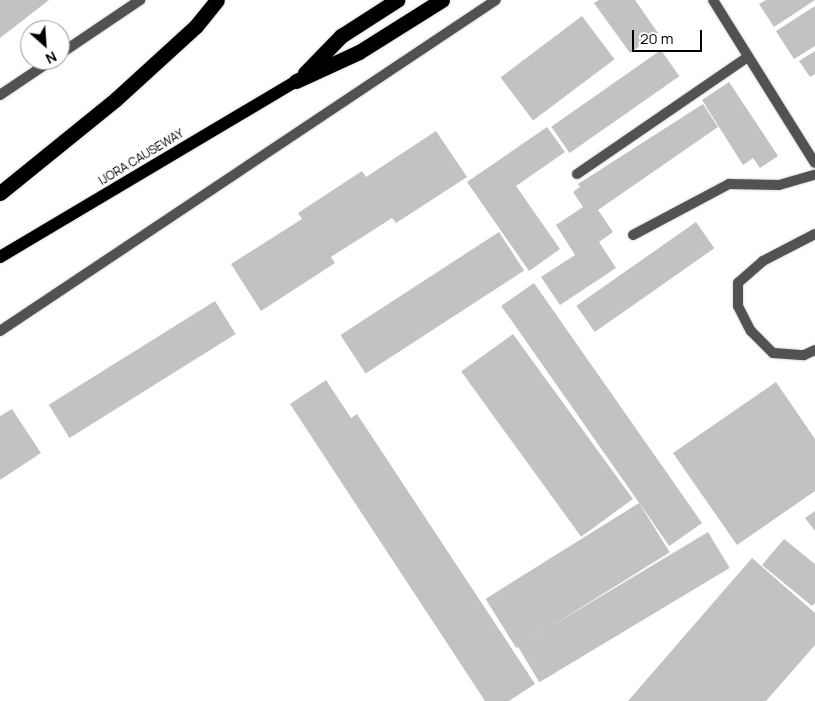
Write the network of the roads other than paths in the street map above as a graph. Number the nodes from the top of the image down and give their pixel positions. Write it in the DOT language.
graph roads {
  1 [pos="140,0"];
  2 [pos="217,0"];
  3 [pos="397,0"];
  4 [pos="442,0"];
  5 [pos="496,0"];
  6 [pos="713,0"];
  7 [pos="70,47"];
  8 [pos="748,57"];
  9 [pos="37,70"];
  10 [pos="296,81"];
  11 [pos="0,95"];
  12 [pos="815,163"];
  13 [pos="577,174"];
  14 [pos="815,175"];
  15 [pos="0,193"];
  16 [pos="815,234"];
  17 [pos="633,235"];
  18 [pos="0,257"];
  19 [pos="0,331"];
  20 [pos="815,350"];
  1 -- 7 [label="street"];
  2 -- 15 [label="highway"];
  3 -- 10 [label="highway"];
  4 -- 10 [label="highway"];
  5 -- 19 [label="street"];
  6 -- 8 [label="street"];
  8 -- 12 [label="street"];
  8 -- 13 [label="street"];
  9 -- 11 [label="street"];
  10 -- 18 [label="main road, IJORA CAUSEWAY"];
  14 -- 17 [label="street"];
  16 -- 20 [label="street"];
}
